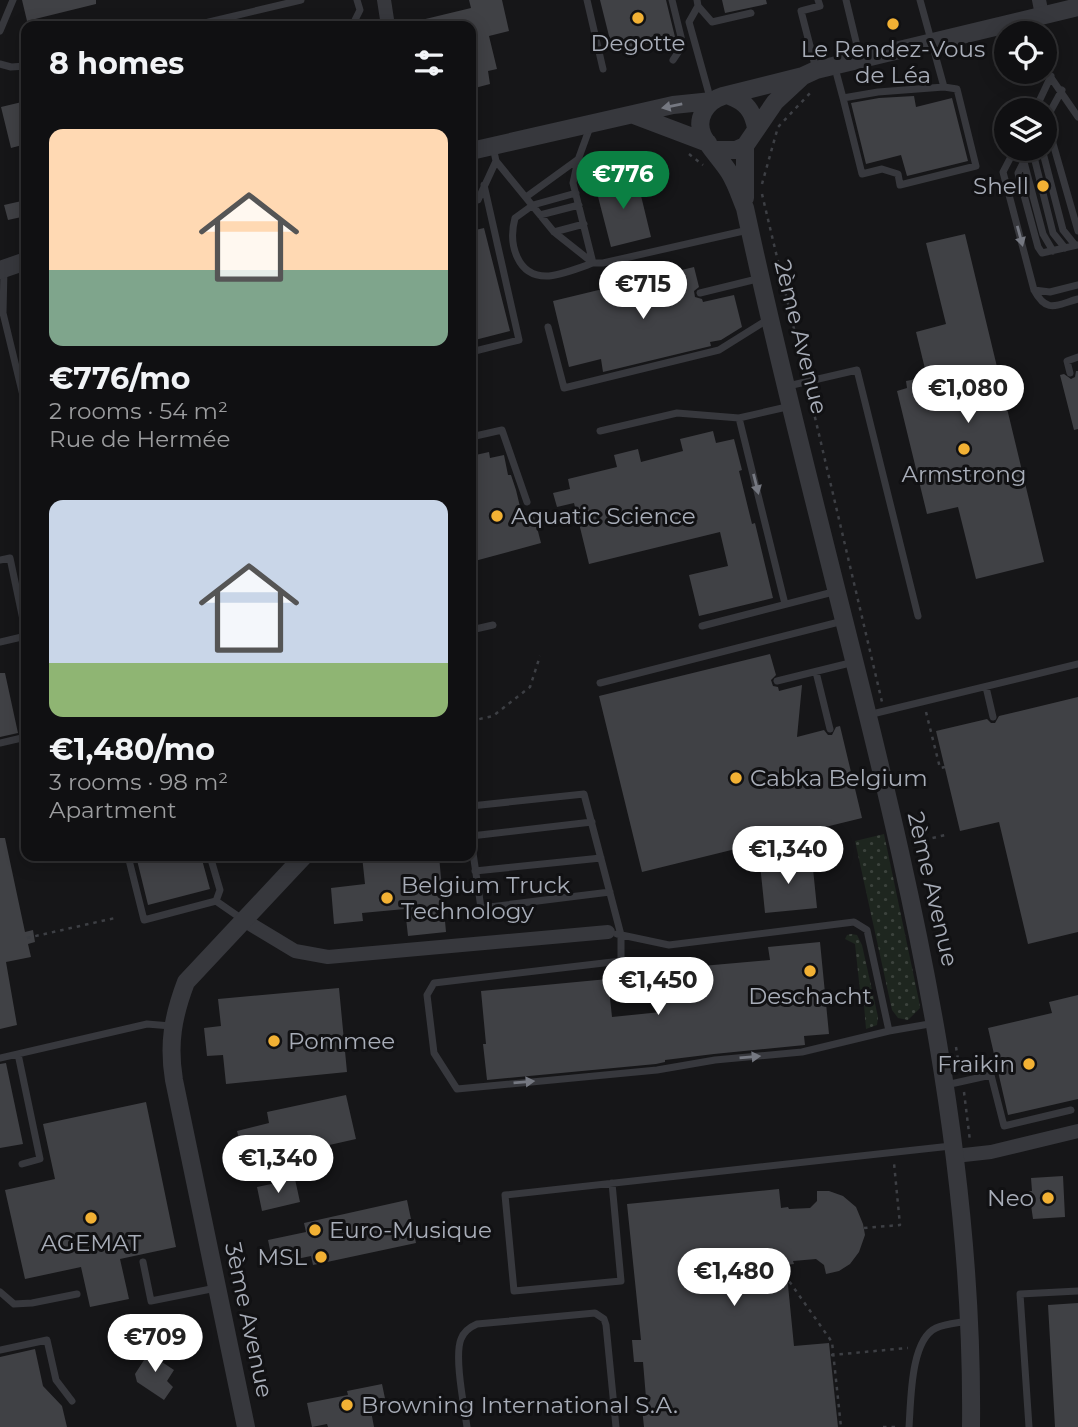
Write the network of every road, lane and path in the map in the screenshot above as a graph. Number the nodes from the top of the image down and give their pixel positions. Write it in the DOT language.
graph roads {
  1 [pos="13,0"];
  2 [pos="300,0"];
  3 [pos="357,0"];
  4 [pos="384,0"];
  5 [pos="587,0"];
  6 [pos="672,0"];
  7 [pos="818,0"];
  8 [pos="846,0"];
  9 [pos="920,0"];
  10 [pos="697,3"];
  11 [pos="1040,7"];
  12 [pos="1078,7"];
  13 [pos="751,13"];
  14 [pos="213,21"];
  15 [pos="354,21"];
  16 [pos="387,21"];
  17 [pos="1029,21"];
  18 [pos="0,31"];
  19 [pos="994,31"];
  20 [pos="932,42"];
  21 [pos="860,59"];
  22 [pos="673,60"];
  23 [pos="0,64"];
  24 [pos="835,65"];
  25 [pos="21,66"];
  26 [pos="603,69"];
  27 [pos="809,73"];
  28 [pos="1057,84"];
  29 [pos="944,87"];
  30 [pos="1062,90"];
  31 [pos="730,96"];
  32 [pos="843,98"];
  33 [pos="1057,99"];
  34 [pos="712,101"];
  35 [pos="634,115"];
  36 [pos="1078,117"];
  37 [pos="591,123"];
  38 [pos="756,128"];
  39 [pos="745,146"];
  40 [pos="711,147"];
  41 [pos="685,150"];
  42 [pos="476,151"];
  43 [pos="495,153"];
  44 [pos="578,160"];
  45 [pos="1009,161"];
  46 [pos="1024,161"];
  47 [pos="1034,161"];
  48 [pos="1045,161"];
  49 [pos="1057,161"];
  50 [pos="706,168"];
  51 [pos="484,184"];
  52 [pos="576,193"];
  53 [pos="526,197"];
  54 [pos="476,201"];
  55 [pos="533,205"];
  56 [pos="579,205"];
  57 [pos="765,205"];
  58 [pos="745,208"];
  59 [pos="540,215"];
  60 [pos="584,224"];
  61 [pos="750,230"];
  62 [pos="1078,231"];
  63 [pos="554,232"];
  64 [pos="1077,245"];
  65 [pos="1065,248"];
  66 [pos="21,263"];
  67 [pos="593,263"];
  68 [pos="2,269"];
  69 [pos="761,278"];
  70 [pos="1078,285"];
  71 [pos="1034,290"];
  72 [pos="700,293"];
  73 [pos="1078,299"];
  74 [pos="771,318"];
  75 [pos="548,327"];
  76 [pos="476,351"];
  77 [pos="1078,358"];
  78 [pos="21,371"];
  79 [pos="1070,373"];
  80 [pos="787,386"];
  81 [pos="792,406"];
  82 [pos="739,418"];
  83 [pos="600,431"];
  84 [pos="476,436"];
  85 [pos="527,502"];
  86 [pos="0,560"];
  87 [pos="837,591"];
  88 [pos="785,604"];
  89 [pos="21,611"];
  90 [pos="918,616"];
  91 [pos="844,621"];
  92 [pos="493,625"];
  93 [pos="702,626"];
  94 [pos="476,629"];
  95 [pos="21,636"];
  96 [pos="0,642"];
  97 [pos="540,656"];
  98 [pos="855,662"];
  99 [pos="1078,664"];
  100 [pos="816,672"];
  101 [pos="777,681"];
  102 [pos="600,683"];
  103 [pos="986,687"];
  104 [pos="923,702"];
  105 [pos="868,715"];
  106 [pos="993,717"];
  107 [pos="476,720"];
  108 [pos="830,729"];
  109 [pos="21,738"];
  110 [pos="0,743"];
  111 [pos="944,767"];
  112 [pos="476,805"];
  113 [pos="592,822"];
  114 [pos="945,835"];
  115 [pos="476,837"];
  116 [pos="899,846"];
  117 [pos="601,858"];
  118 [pos="129,861"];
  119 [pos="211,861"];
  120 [pos="299,861"];
  121 [pos="474,861"];
  122 [pos="475,871"];
  123 [pos="610,892"];
  124 [pos="216,901"];
  125 [pos="115,918"];
  126 [pos="242,919"];
  127 [pos="614,933"];
  128 [pos="27,938"];
  129 [pos="936,1023"];
  130 [pos="172,1026"];
  131 [pos="889,1031"];
  132 [pos="18,1054"];
  133 [pos="0,1058"];
  134 [pos="945,1085"];
  135 [pos="1071,1110"];
  136 [pos="1078,1131"];
  137 [pos="954,1151"];
  138 [pos="894,1152"];
  139 [pos="22,1164"];
  140 [pos="612,1183"];
  141 [pos="864,1228"];
  142 [pos="143,1262"];
  143 [pos="787,1265"];
  144 [pos="217,1287"];
  145 [pos="1078,1291"];
  146 [pos="0,1292"];
  147 [pos="77,1294"];
  148 [pos="969,1321"];
  149 [pos="918,1348"];
  150 [pos="0,1350"];
  151 [pos="832,1354"];
  152 [pos="72,1401"];
  153 [pos="246,1427"];
  154 [pos="467,1427"];
  155 [pos="616,1427"];
  156 [pos="841,1427"];
  157 [pos="883,1427"];
  158 [pos="897,1427"];
  159 [pos="909,1427"];
  160 [pos="971,1427"];
  161 [pos="1029,1427"];
  1 -- 18 [label="lane"];
  2 -- 14 [label="lane"];
  3 -- 15 [label="lane"];
  4 -- 16 [label="street"];
  5 -- 26 [label="lane"];
  6 -- 22 [label="lane"];
  7 -- 27 [label="lane"];
  8 -- 21 [label="lane"];
  9 -- 20 [label="lane"];
  10 -- 13 [label="lane"];
  10 -- 34 [label="lane"];
  11 -- 12 [label="street"];
  11 -- 17 [label="street"];
  19 -- 20 [label="street"];
  20 -- 21 [label="street"];
  20 -- 29 [label="lane"];
  21 -- 24 [label="street"];
  23 -- 25 [label="lane"];
  24 -- 27 [label="street"];
  24 -- 32 [label="lane"];
  27 -- 31 [label="street"];
  27 -- 38 [label="street"];
  28 -- 30 [label="lane"];
  29 -- 32 [label="lane"];
  29 -- 32 [label="lane"];
  30 -- 33 [label="lane"];
  30 -- 36 [label="lane"];
  31 -- 34 [label="street"];
  31 -- 38 [label="street"];
  34 -- 35 [label="street, one-way"];
  34 -- 40 [label="street"];
  35 -- 37 [label="street"];
  35 -- 40 [label="street"];
  37 -- 43 [label="street"];
  37 -- 44 [label="lane"];
  38 -- 39 [label="street"];
  39 -- 40 [label="street"];
  39 -- 58 [label="street, 2ème Avenue"];
  40 -- 58 [label="street, 2ème Avenue"];
  41 -- 50 [label="path"];
  42 -- 43 [label="street"];
  43 -- 51 [label="lane"];
  43 -- 53 [label="lane"];
  44 -- 52 [label="lane"];
  44 -- 53 [label="lane"];
  45 -- 71 [label="lane, one-way"];
  46 -- 65 [label="lane"];
  47 -- 65 [label="lane"];
  48 -- 64 [label="lane"];
  49 -- 62 [label="lane"];
  51 -- 54 [label="lane"];
  51 -- 76 [label="lane"];
  52 -- 55 [label="lane"];
  52 -- 56 [label="lane"];
  53 -- 55 [label="lane"];
  55 -- 59 [label="lane"];
  55 -- 67 [label="lane"];
  56 -- 59 [label="lane"];
  56 -- 60 [label="lane"];
  57 -- 58 [label="path"];
  58 -- 61 [label="street, 2ème Avenue"];
  59 -- 63 [label="lane"];
  60 -- 63 [label="lane"];
  60 -- 67 [label="lane"];
  61 -- 67 [label="lane"];
  61 -- 69 [label="street, 2ème Avenue"];
  63 -- 67 [label="lane"];
  64 -- 65 [label="lane"];
  66 -- 68 [label="street"];
  68 -- 78 [label="lane"];
  69 -- 72 [label="lane"];
  69 -- 74 [label="street, 2ème Avenue"];
  70 -- 71 [label="lane"];
  71 -- 73 [label="lane"];
  74 -- 75 [label="lane"];
  74 -- 80 [label="street, 2ème Avenue"];
  77 -- 79 [label="lane"];
  80 -- 81 [label="street, 2ème Avenue"];
  80 -- 90 [label="lane"];
  81 -- 82 [label="lane"];
  81 -- 87 [label="street, 2ème Avenue"];
  82 -- 83 [label="lane"];
  82 -- 88 [label="lane, one-way"];
  84 -- 85 [label="lane"];
  86 -- 89 [label="lane"];
  87 -- 88 [label="lane"];
  87 -- 91 [label="street, 2ème Avenue"];
  88 -- 93 [label="lane"];
  91 -- 98 [label="street, 2ème Avenue"];
  91 -- 102 [label="lane"];
  92 -- 94 [label="lane"];
  95 -- 96 [label="lane"];
  97 -- 107 [label="path"];
  98 -- 100 [label="lane"];
  98 -- 105 [label="street, 2ème Avenue"];
  99 -- 103 [label="lane"];
  100 -- 101 [label="lane"];
  100 -- 108 [label="lane"];
  103 -- 104 [label="lane"];
  103 -- 106 [label="lane"];
  104 -- 105 [label="lane"];
  104 -- 111 [label="path"];
  105 -- 116 [label="street, 2ème Avenue"];
  109 -- 110 [label="lane"];
  112 -- 113 [label="lane"];
  113 -- 115 [label="lane"];
  113 -- 117 [label="lane"];
  114 -- 116 [label="path"];
  116 -- 129 [label="street, 2ème Avenue"];
  117 -- 122 [label="lane"];
  117 -- 123 [label="lane"];
  118 -- 124 [label="lane"];
  119 -- 124 [label="lane"];
  120 -- 126 [label="street, 3ème Avenue"];
  121 -- 122 [label="lane"];
  122 -- 123 [label="lane"];
  123 -- 127 [label="lane"];
  124 -- 126 [label="lane"];
  125 -- 128 [label="path"];
  126 -- 127 [label="street"];
  126 -- 130 [label="street, 3ème Avenue"];
  127 -- 131 [label="lane"];
  127 -- 131 [label="lane, one-way"];
  129 -- 131 [label="lane"];
  129 -- 134 [label="street, 2ème Avenue"];
  130 -- 132 [label="lane"];
  130 -- 144 [label="street, 3ème Avenue"];
  132 -- 133 [label="lane"];
  132 -- 139 [label="lane"];
  134 -- 135 [label="lane"];
  134 -- 137 [label="street, 2ème Avenue"];
  136 -- 137 [label="street"];
  137 -- 138 [label="lane"];
  137 -- 148 [label="street, 2ème Avenue"];
  138 -- 140 [label="lane"];
  138 -- 141 [label="path"];
  140 -- 140 [label="lane"];
  142 -- 144 [label="lane"];
  143 -- 151 [label="path"];
  144 -- 153 [label="street, 3ème Avenue"];
  145 -- 161 [label="lane"];
  146 -- 147 [label="lane"];
  148 -- 149 [label="lane"];
  148 -- 160 [label="street, 2ème Avenue"];
  149 -- 151 [label="path"];
  149 -- 159 [label="lane"];
  150 -- 152 [label="lane"];
  151 -- 156 [label="path"];
  154 -- 155 [label="lane"];
  157 -- 158 [label="path"];
}
